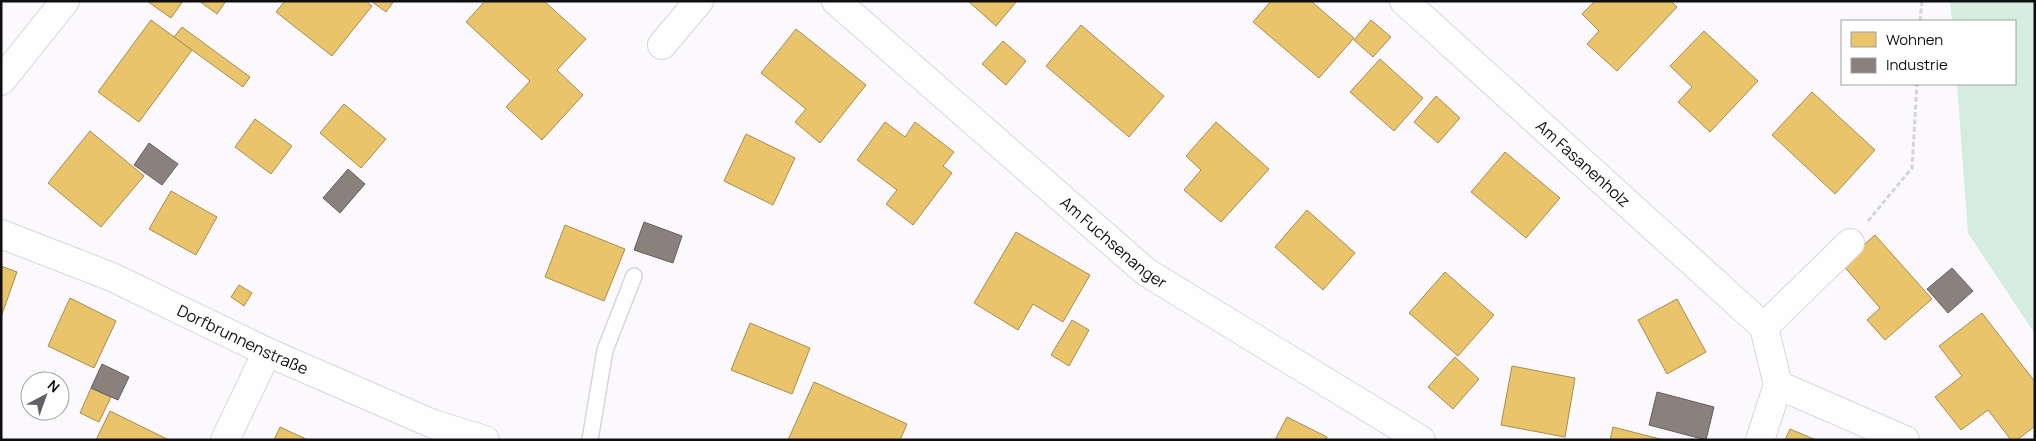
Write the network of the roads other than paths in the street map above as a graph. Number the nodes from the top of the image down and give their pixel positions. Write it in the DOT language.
graph roads {
  1 [pos="66,1"];
  2 [pos="699,1"];
  3 [pos="836,1"];
  4 [pos="1404,1"];
  5 [pos="662,45"];
  6 [pos="1,81"];
  7 [pos="1,234"];
  8 [pos="1850,242"];
  9 [pos="634,276"];
  10 [pos="1764,327"];
  11 [pos="267,352"];
  12 [pos="1778,385"];
  13 [pos="225,440"];
  14 [pos="485,440"];
  15 [pos="590,440"];
  16 [pos="1422,440"];
  17 [pos="1760,440"];
  18 [pos="1905,440"];
  1 -- 6 [label="street"];
  2 -- 5 [label="street"];
  3 -- 16 [label="street, Am Fuchsenanger"];
  4 -- 10 [label="street, Am Fasanenholz"];
  7 -- 11 [label="street, Dorfbrunnenstraße"];
  8 -- 10 [label="street"];
  9 -- 15 [label="lane"];
  10 -- 12 [label="street"];
  11 -- 13 [label="street"];
  11 -- 14 [label="street, Dorfbrunnenstraße"];
  12 -- 17 [label="street"];
  12 -- 18 [label="street"];
}
